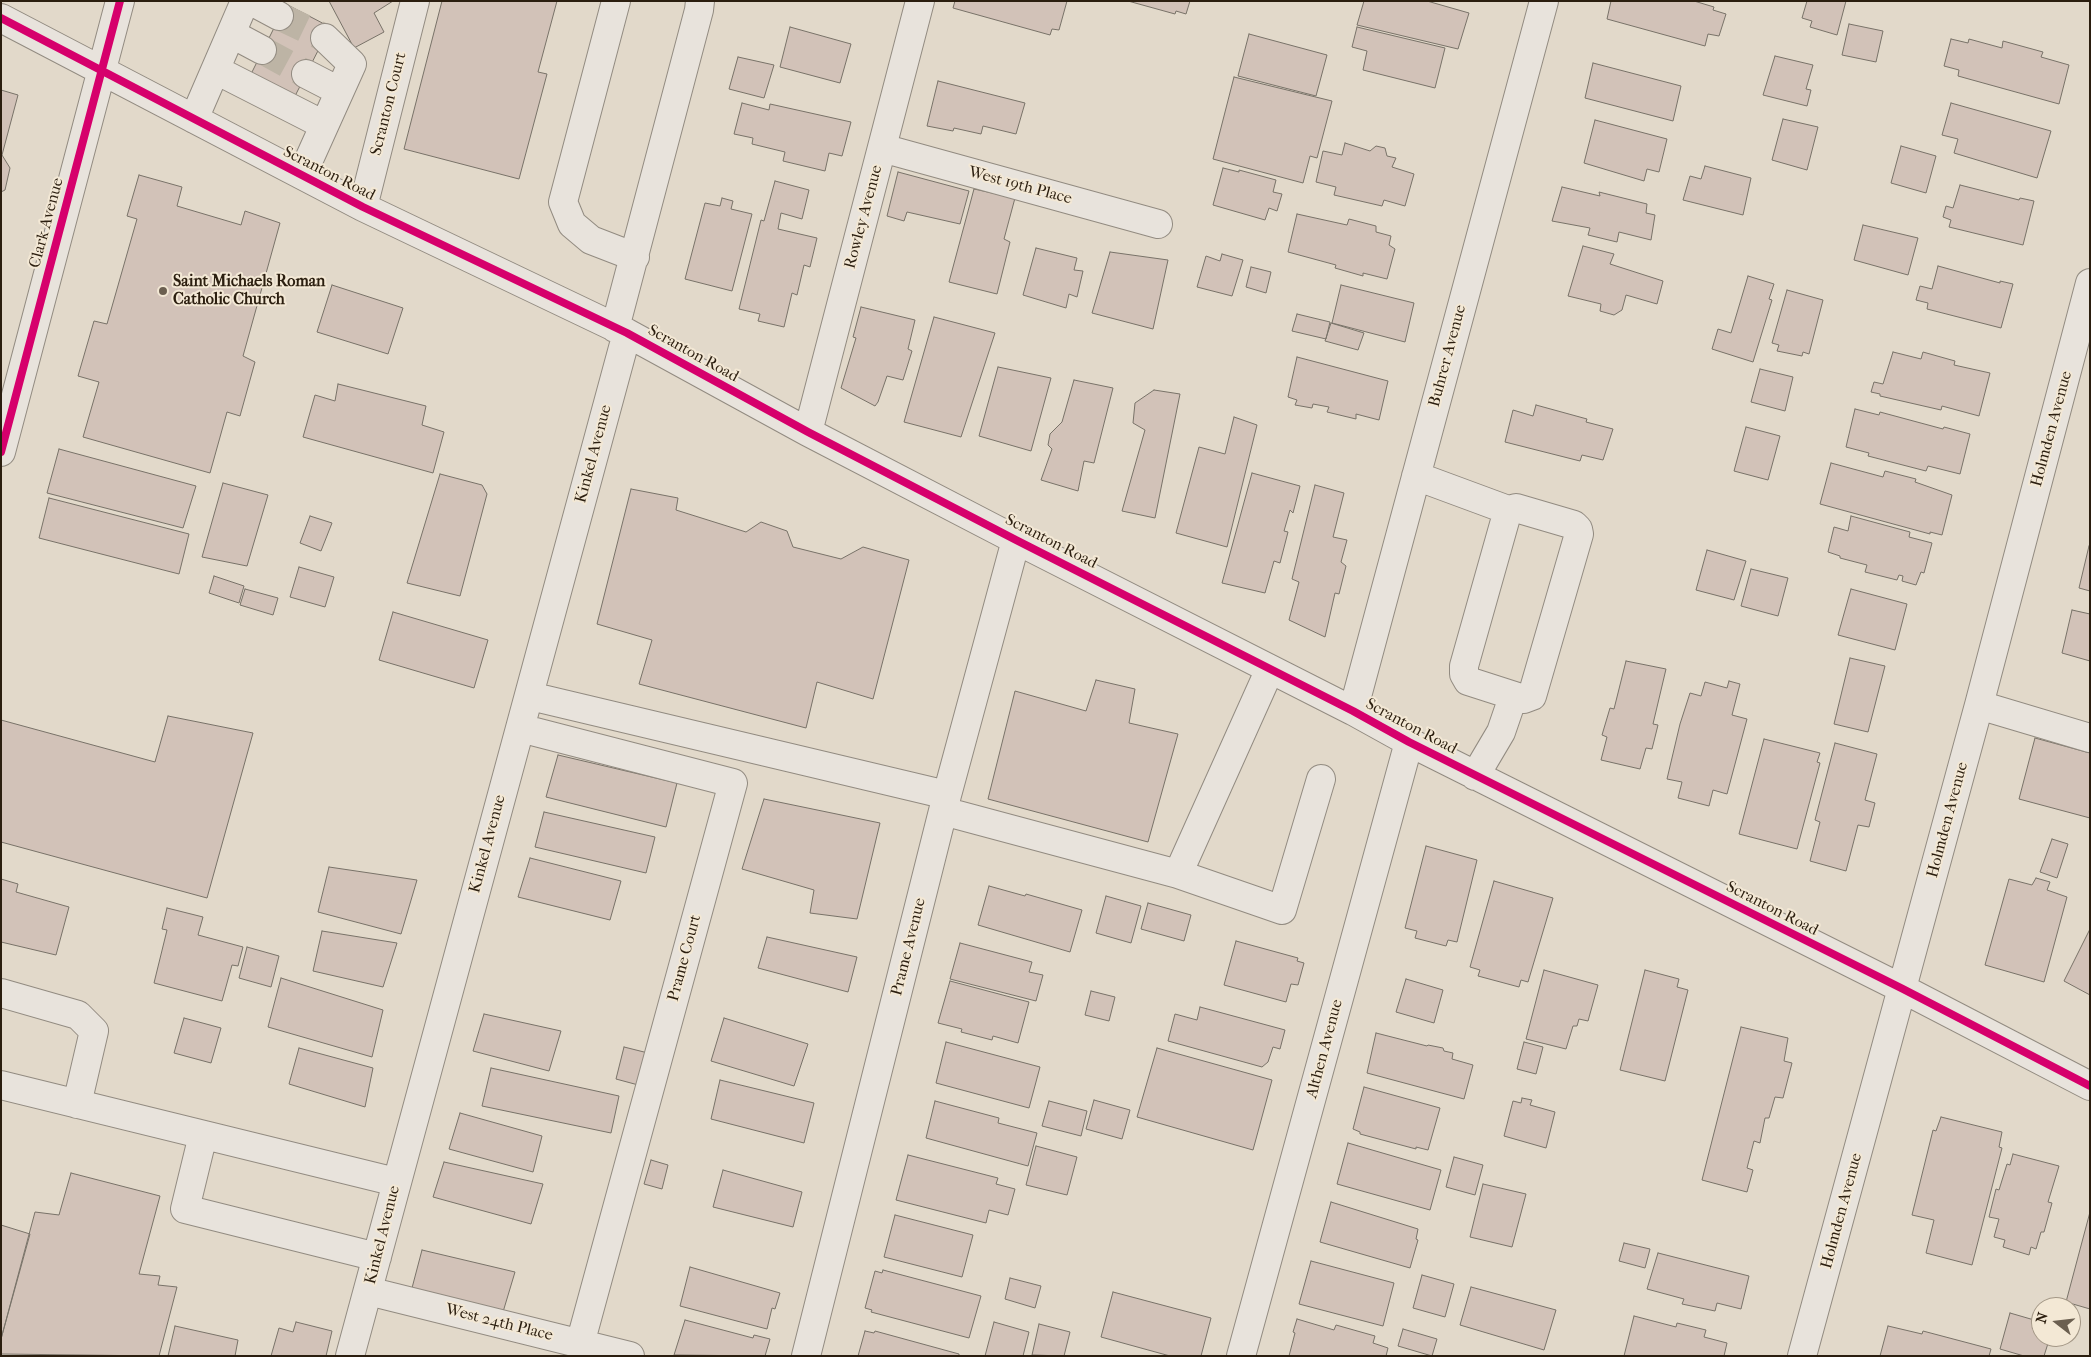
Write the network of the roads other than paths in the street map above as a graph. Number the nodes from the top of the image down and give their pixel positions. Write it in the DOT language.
graph roads {
  1 [pos="120,1"];
  2 [pos="245,1"];
  3 [pos="251,1"];
  4 [pos="415,1"];
  5 [pos="616,1"];
  6 [pos="700,1"];
  7 [pos="920,1"];
  8 [pos="1544,1"];
  9 [pos="279,16"];
  10 [pos="1,18"];
  11 [pos="232,34"];
  12 [pos="324,38"];
  13 [pos="262,50"];
  14 [pos="101,70"];
  15 [pos="216,70"];
  16 [pos="306,74"];
  17 [pos="339,91"];
  18 [pos="194,119"];
  19 [pos="324,125"];
  20 [pos="882,148"];
  21 [pos="302,175"];
  22 [pos="363,207"];
  23 [pos="1158,224"];
  24 [pos="635,257"];
  25 [pos="2090,283"];
  26 [pos="621,331"];
  27 [pos="808,432"];
  28 [pos="1,452"];
  29 [pos="1416,476"];
  30 [pos="1508,510"];
  31 [pos="1016,540"];
  32 [pos="1270,669"];
  33 [pos="530,696"];
  34 [pos="1513,697"];
  35 [pos="1979,704"];
  36 [pos="1354,711"];
  37 [pos="520,728"];
  38 [pos="2090,738"];
  39 [pos="1410,742"];
  40 [pos="1475,776"];
  41 [pos="1321,779"];
  42 [pos="945,803"];
  43 [pos="1178,874"];
  44 [pos="1902,989"];
  45 [pos="1,993"];
  46 [pos="1,1085"];
  47 [pos="2090,1086"];
  48 [pos="77,1104"];
  49 [pos="203,1135"];
  50 [pos="396,1182"];
  51 [pos="377,1257"];
  52 [pos="368,1290"];
  53 [pos="580,1344"];
  54 [pos="350,1356"];
  55 [pos="630,1356"];
  56 [pos="806,1356"];
  57 [pos="1241,1356"];
  58 [pos="1802,1356"];
  1 -- 14 [label="street, Clark Avenue"];
  2 -- 11 [label="street"];
  3 -- 9 [label="street"];
  4 -- 22 [label="street, Scranton Court"];
  5 -- 24 [label="street"];
  6 -- 24 [label="street, Kinkel Avenue"];
  7 -- 20 [label="street, Rowley Avenue"];
  8 -- 29 [label="street, Buhrer Avenue"];
  10 -- 14 [label="street, Scranton Road"];
  11 -- 13 [label="street"];
  11 -- 15 [label="street"];
  12 -- 17 [label="street"];
  14 -- 18 [label="street, Scranton Road"];
  14 -- 28 [label="street, Clark Avenue"];
  15 -- 18 [label="street"];
  15 -- 19 [label="street"];
  16 -- 17 [label="street"];
  17 -- 19 [label="street"];
  18 -- 21 [label="street, Scranton Road"];
  19 -- 21 [label="street"];
  20 -- 23 [label="street, West 19th Place"];
  20 -- 27 [label="street, Rowley Avenue"];
  21 -- 22 [label="street, Scranton Road"];
  22 -- 26 [label="street, Scranton Road"];
  24 -- 26 [label="street, Kinkel Avenue"];
  25 -- 35 [label="street, Holmden Avenue"];
  26 -- 27 [label="street, Scranton Road"];
  26 -- 33 [label="street, Kinkel Avenue"];
  27 -- 31 [label="street, Scranton Road"];
  29 -- 30 [label="street"];
  29 -- 36 [label="street, Buhrer Avenue"];
  30 -- 34 [label="street"];
  30 -- 34 [label="street"];
  31 -- 32 [label="street, Scranton Road"];
  31 -- 42 [label="street, Prame Avenue"];
  32 -- 36 [label="street, Scranton Road"];
  32 -- 43 [label="street"];
  33 -- 37 [label="street, Kinkel Avenue"];
  33 -- 42 [label="street"];
  34 -- 40 [label="street"];
  35 -- 38 [label="street"];
  35 -- 44 [label="street, Holmden Avenue"];
  36 -- 39 [label="street, Scranton Road"];
  37 -- 50 [label="street, Kinkel Avenue"];
  37 -- 53 [label="street, Prame Court"];
  39 -- 40 [label="street, Scranton Road"];
  39 -- 57 [label="street, Althen Avenue"];
  40 -- 44 [label="street, Scranton Road"];
  41 -- 43 [label="street"];
  42 -- 43 [label="street"];
  42 -- 56 [label="street, Prame Avenue"];
  44 -- 47 [label="street, Scranton Road"];
  44 -- 58 [label="street, Holmden Avenue"];
  45 -- 48 [label="street"];
  46 -- 48 [label="street"];
  48 -- 49 [label="street"];
  49 -- 50 [label="street"];
  49 -- 51 [label="street"];
  50 -- 51 [label="street, Kinkel Avenue"];
  51 -- 52 [label="street, Kinkel Avenue"];
  52 -- 53 [label="street, West 24th Place"];
  52 -- 54 [label="street, Kinkel Avenue"];
  53 -- 55 [label="street, West 24th Place"];
}
